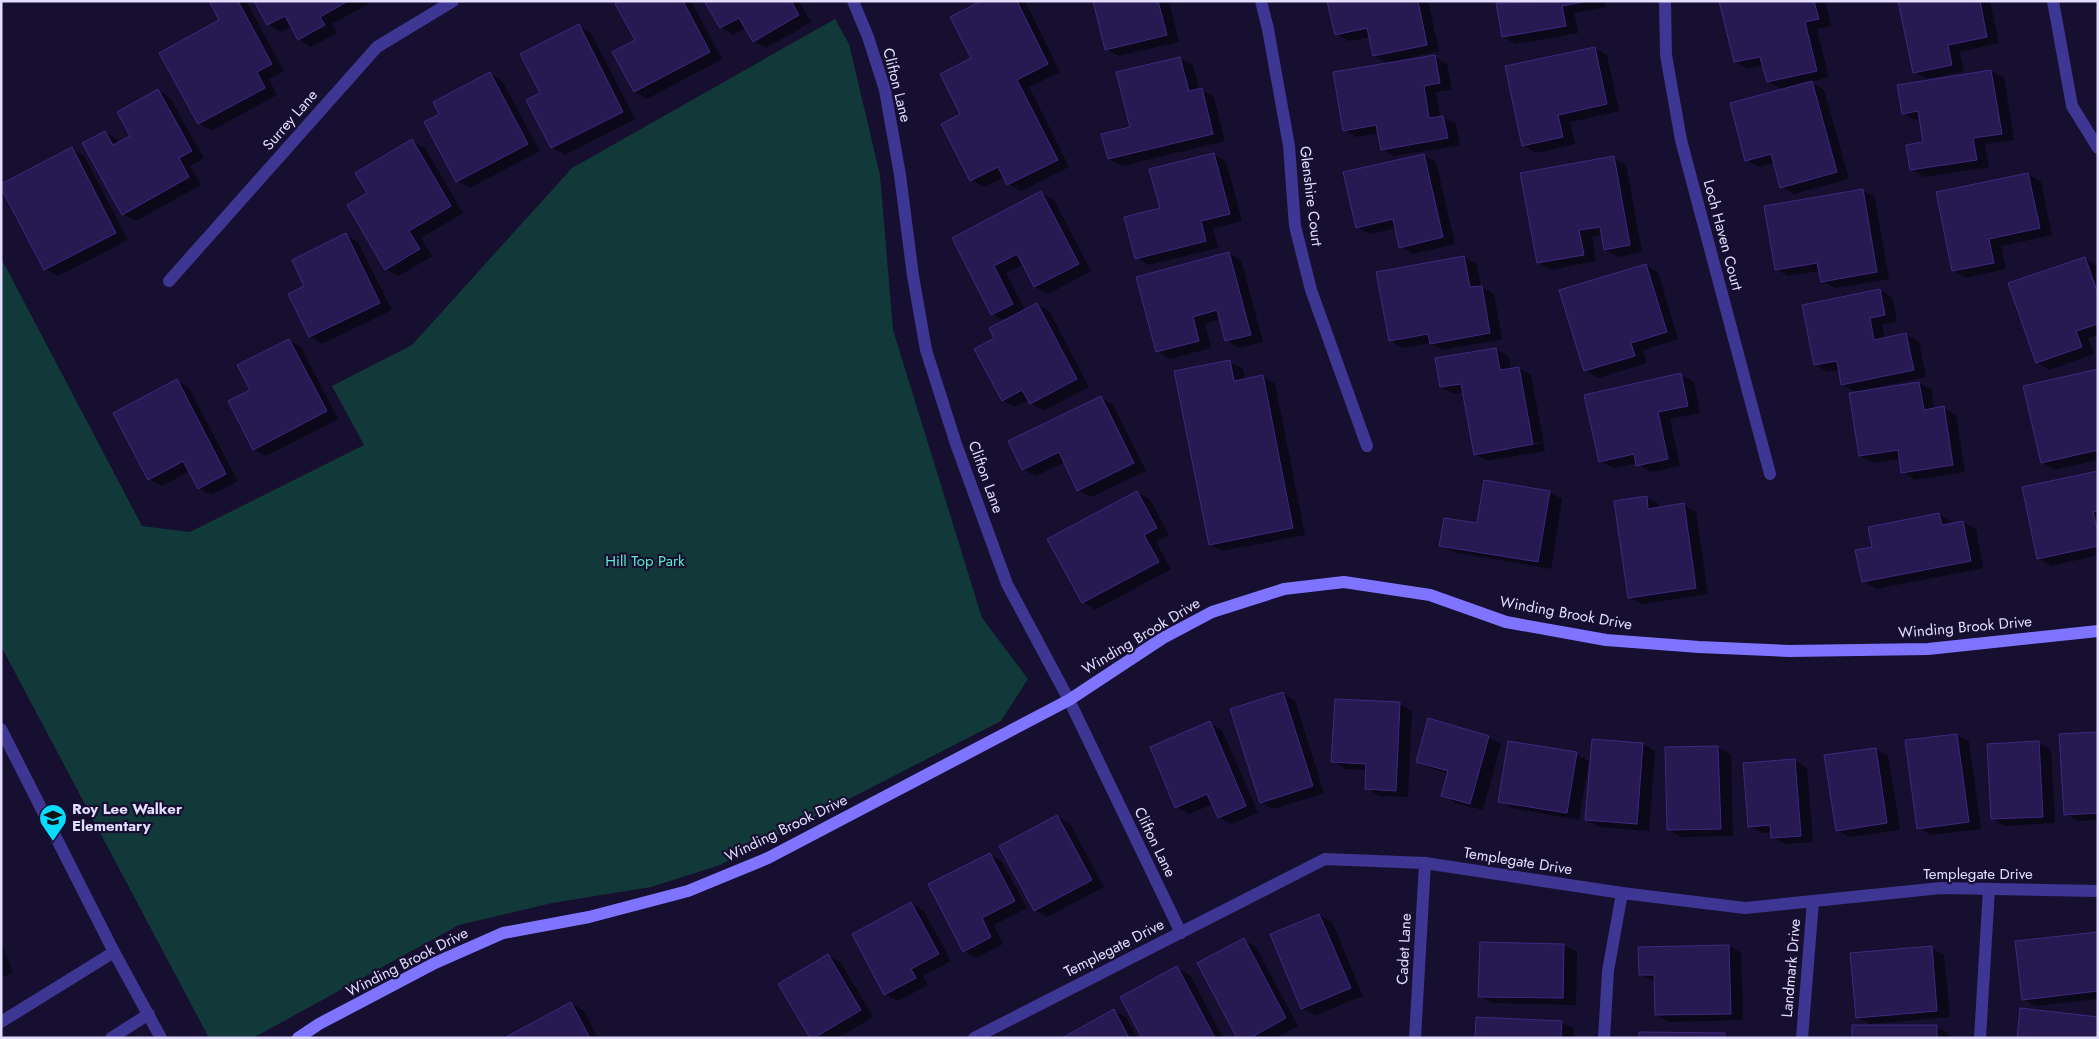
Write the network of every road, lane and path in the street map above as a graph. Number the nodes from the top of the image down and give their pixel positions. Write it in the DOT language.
graph roads {
  1 [pos="453,1"];
  2 [pos="853,1"];
  3 [pos="1261,1"];
  4 [pos="1665,1"];
  5 [pos="2053,1"];
  6 [pos="2098,148"];
  7 [pos="169,282"];
  8 [pos="1367,446"];
  9 [pos="1770,474"];
  10 [pos="2098,631"];
  11 [pos="1069,700"];
  12 [pos="1,729"];
  13 [pos="1425,863"];
  14 [pos="1989,889"];
  15 [pos="2098,891"];
  16 [pos="1622,893"];
  17 [pos="1813,901"];
  18 [pos="1181,933"];
  19 [pos="114,952"];
  20 [pos="148,1014"];
  21 [pos="1,1022"];
  22 [pos="110,1038"];
  23 [pos="161,1038"];
  24 [pos="298,1038"];
  25 [pos="974,1038"];
  26 [pos="1415,1038"];
  27 [pos="1604,1038"];
  28 [pos="1802,1038"];
  29 [pos="1980,1038"];
  1 -- 7 [label="street, Surrey Lane"];
  2 -- 11 [label="street, Clifton Lane"];
  3 -- 8 [label="street, Glenshire Court"];
  4 -- 9 [label="street, Loch Haven Court"];
  5 -- 6 [label="street"];
  10 -- 11 [label="street, Winding Brook Drive"];
  11 -- 18 [label="street, Clifton Lane"];
  11 -- 24 [label="street, Winding Brook Drive"];
  12 -- 19 [label="street"];
  13 -- 16 [label="street, Templegate Drive"];
  13 -- 18 [label="street, Templegate Drive"];
  13 -- 26 [label="street, Cadet Lane"];
  14 -- 15 [label="street, Templegate Drive"];
  14 -- 17 [label="street, Templegate Drive"];
  14 -- 29 [label="street"];
  16 -- 17 [label="street, Templegate Drive"];
  16 -- 27 [label="street"];
  17 -- 28 [label="street, Landmark Drive"];
  18 -- 25 [label="street, Templegate Drive"];
  19 -- 20 [label="street"];
  19 -- 21 [label="street"];
  20 -- 22 [label="street"];
  20 -- 23 [label="street"];
}
